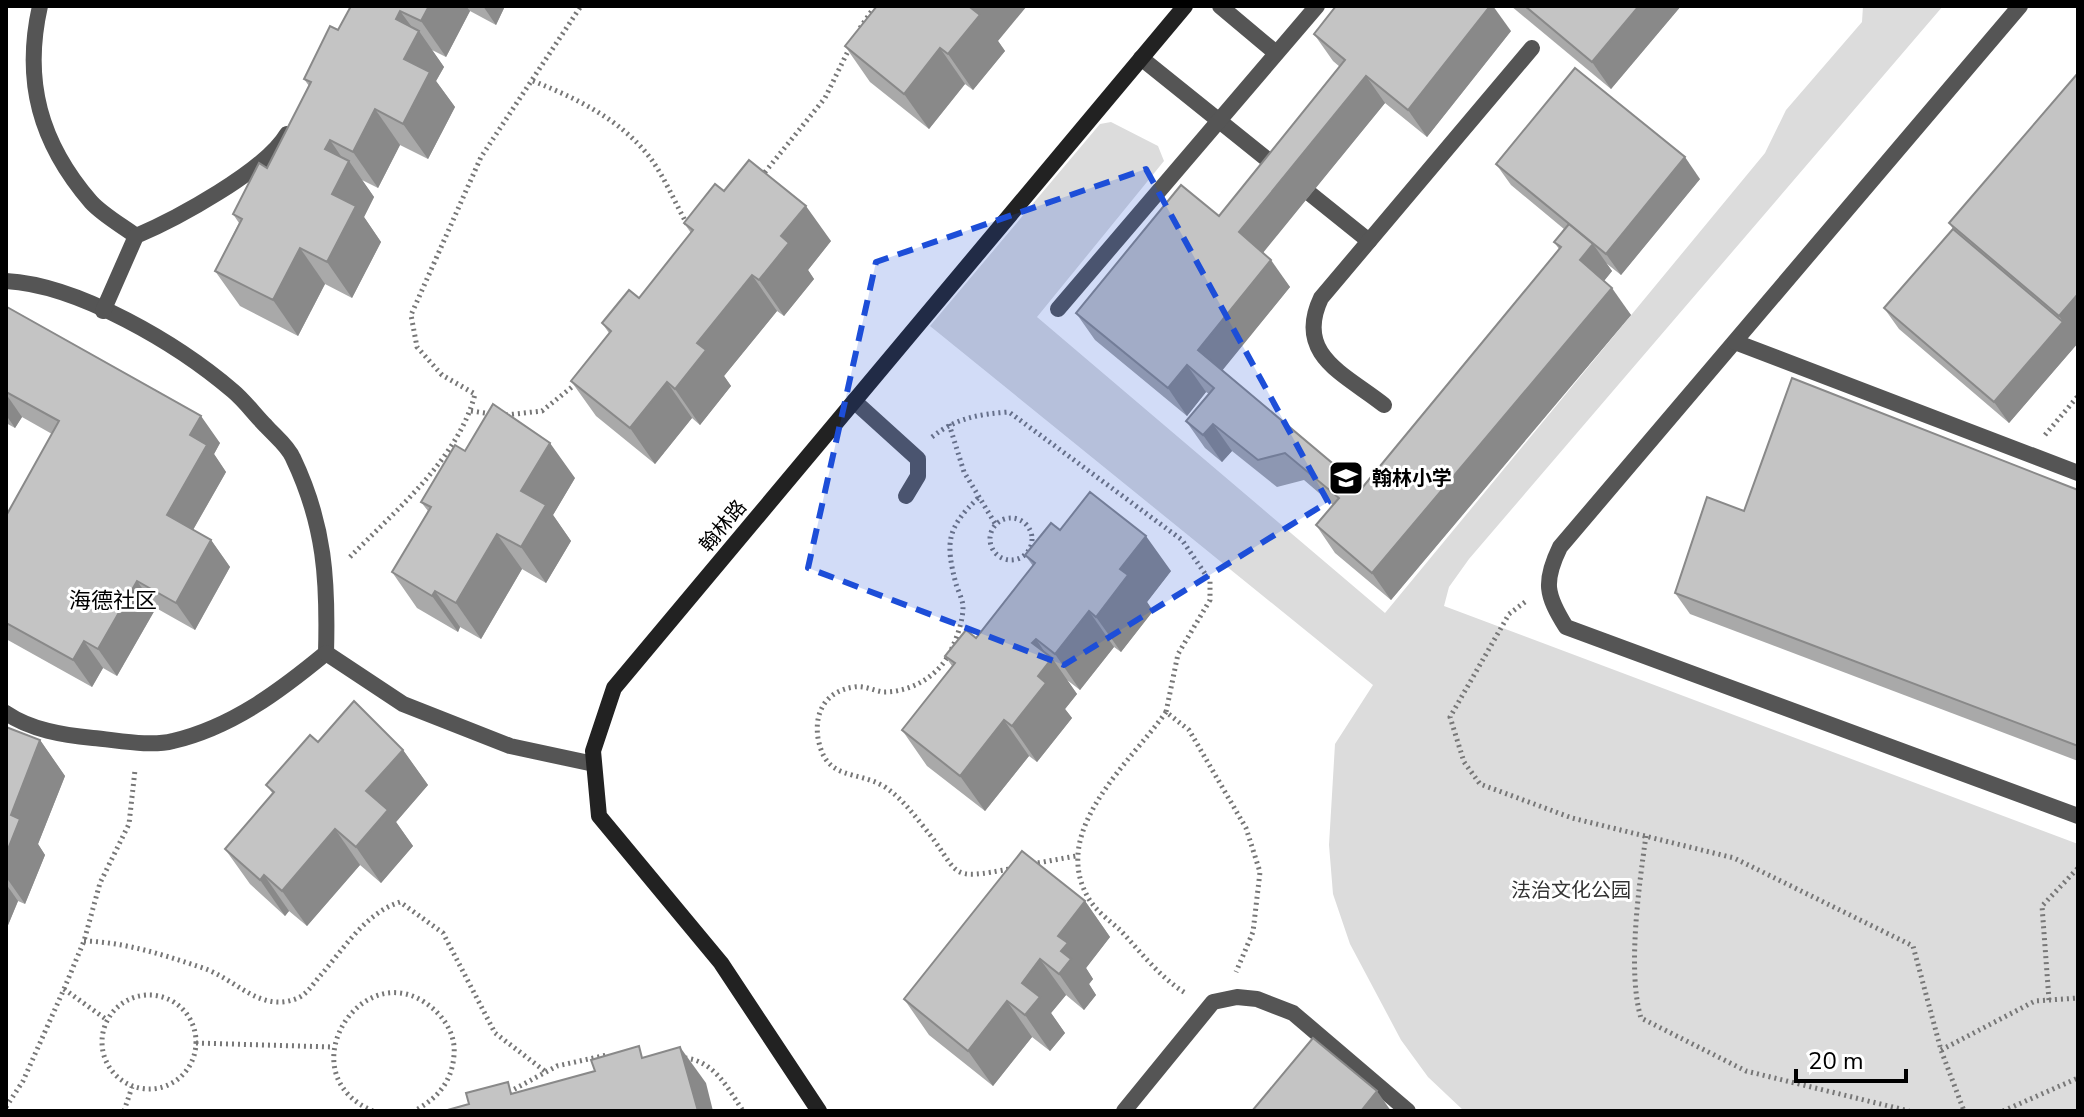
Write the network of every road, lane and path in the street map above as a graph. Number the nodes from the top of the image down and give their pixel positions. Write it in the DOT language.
graph roads {
  1 [pos="40,6"];
  2 [pos="581,6"];
  3 [pos="875,6"];
  4 [pos="1185,6"];
  5 [pos="1220,6"];
  6 [pos="1317,6"];
  7 [pos="2020,6"];
  8 [pos="1532,48"];
  9 [pos="1276,53"];
  10 [pos="1141,58"];
  11 [pos="533,81"];
  12 [pos="1218,121"];
  13 [pos="295,122"];
  14 [pos="758,181"];
  15 [pos="693,235"];
  16 [pos="136,236"];
  17 [pos="1369,241"];
  18 [pos="6,281"];
  19 [pos="1058,309"];
  20 [pos="103,311"];
  21 [pos="1735,342"];
  22 [pos="582,377"];
  23 [pos="2078,396"];
  24 [pos="854,401"];
  25 [pos="1384,405"];
  26 [pos="471,411"];
  27 [pos="949,424"];
  28 [pos="914,454"];
  29 [pos="2029,454"];
  30 [pos="2078,473"];
  31 [pos="906,496"];
  32 [pos="978,498"];
  33 [pos="996,525"];
  34 [pos="327,581"];
  35 [pos="1547,585"];
  36 [pos="326,653"];
  37 [pos="1166,712"];
  38 [pos="6,713"];
  39 [pos="138,741"];
  40 [pos="594,764"];
  41 [pos="2078,816"];
  42 [pos="1646,836"];
  43 [pos="1076,856"];
  44 [pos="2078,868"];
  45 [pos="84,941"];
  46 [pos="64,989"];
  47 [pos="2078,998"];
  48 [pos="2049,1000"];
  49 [pos="1213,1002"];
  50 [pos="107,1020"];
  51 [pos="196,1043"];
  52 [pos="333,1047"];
  53 [pos="1941,1050"];
  54 [pos="612,1054"];
  55 [pos="676,1057"];
  56 [pos="546,1072"];
  57 [pos="2078,1078"];
  58 [pos="132,1087"];
  59 [pos="504,1095"];
  60 [pos="6,1107"];
  61 [pos="124,1111"];
  62 [pos="373,1111"];
  63 [pos="414,1111"];
  64 [pos="743,1111"];
  65 [pos="819,1111"];
  66 [pos="1124,1111"];
  67 [pos="1408,1111"];
  68 [pos="1909,1111"];
  69 [pos="1964,1111"];
  70 [pos="2003,1111"];
  1 -- 16 [label="lane"];
  2 -- 11 [label="path"];
  3 -- 14 [label="path"];
  4 -- 10 [label="main road, 翰林路"];
  5 -- 9 [label="lane"];
  6 -- 9 [label="lane"];
  7 -- 21 [label="lane"];
  8 -- 17 [label="lane"];
  9 -- 12 [label="lane"];
  10 -- 12 [label="lane"];
  10 -- 24 [label="main road, 翰林路"];
  11 -- 15 [label="path"];
  11 -- 26 [label="path"];
  12 -- 17 [label="lane"];
  12 -- 19 [label="lane"];
  13 -- 16 [label="lane"];
  16 -- 20 [label="lane"];
  17 -- 25 [label="lane"];
  18 -- 20 [label="lane"];
  20 -- 34 [label="lane"];
  21 -- 29 [label="lane"];
  21 -- 35 [label="lane"];
  22 -- 26 [label="path"];
  23 -- 29 [label="path"];
  24 -- 28 [label="lane"];
  24 -- 40 [label="main road, 翰林路"];
  26 -- 34 [label="path"];
  27 -- 28 [label="path"];
  27 -- 32 [label="path"];
  27 -- 37 [label="path"];
  28 -- 31 [label="lane"];
  29 -- 30 [label="lane"];
  32 -- 33 [label="path"];
  32 -- 43 [label="path"];
  33 -- 33 [label="path"];
  34 -- 36 [label="lane"];
  35 -- 41 [label="lane"];
  35 -- 42 [label="path"];
  36 -- 39 [label="lane"];
  36 -- 40 [label="lane"];
  37 -- 43 [label="path"];
  37 -- 49 [label="path"];
  38 -- 39 [label="lane"];
  39 -- 45 [label="path"];
  40 -- 65 [label="main road, 翰林路"];
  42 -- 53 [label="path"];
  42 -- 68 [label="path"];
  43 -- 49 [label="path"];
  44 -- 48 [label="path"];
  45 -- 46 [label="path"];
  45 -- 56 [label="path"];
  46 -- 50 [label="path"];
  46 -- 60 [label="path"];
  47 -- 48 [label="path"];
  48 -- 53 [label="path"];
  49 -- 66 [label="lane"];
  49 -- 67 [label="lane"];
  50 -- 51 [label="path"];
  50 -- 58 [label="path"];
  51 -- 52 [label="path"];
  51 -- 58 [label="path"];
  52 -- 62 [label="path"];
  52 -- 63 [label="path"];
  53 -- 69 [label="path"];
  54 -- 56 [label="path"];
  55 -- 64 [label="path"];
  56 -- 59 [label="path"];
  57 -- 70 [label="path"];
  58 -- 61 [label="path"];
}
